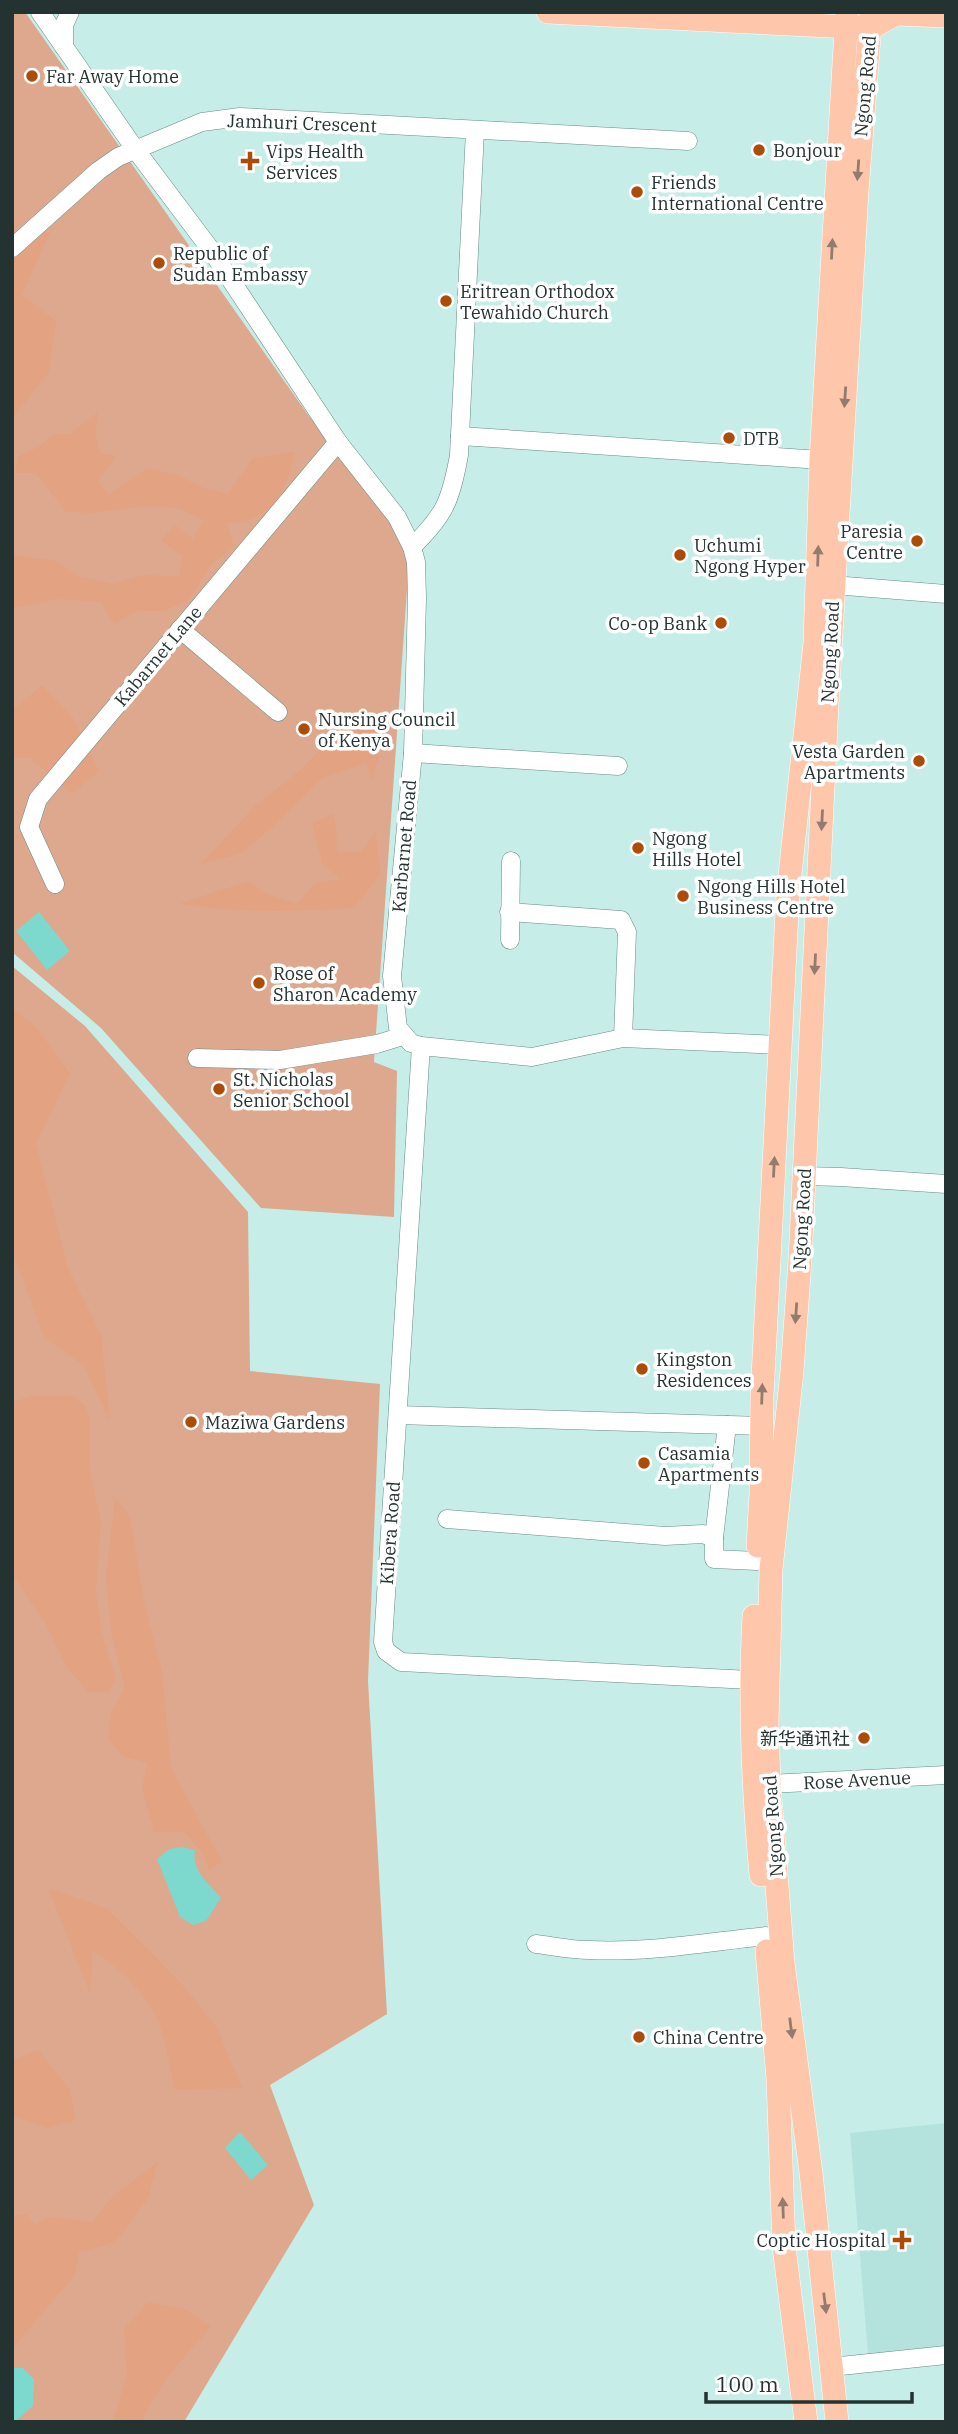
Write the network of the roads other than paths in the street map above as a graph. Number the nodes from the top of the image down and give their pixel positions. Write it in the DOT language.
graph roads {
  1 [pos="40,12"];
  2 [pos="70,12"];
  3 [pos="548,12"];
  4 [pos="893,13"];
  5 [pos="946,16"];
  6 [pos="847,20"];
  7 [pos="871,20"];
  8 [pos="64,47"];
  9 [pos="475,131"];
  10 [pos="688,141"];
  11 [pos="135,149"];
  12 [pos="12,248"];
  13 [pos="460,436"];
  14 [pos="338,442"];
  15 [pos="821,460"];
  16 [pos="412,547"];
  17 [pos="833,585"];
  18 [pos="946,594"];
  19 [pos="180,629"];
  20 [pos="278,712"];
  21 [pos="413,753"];
  22 [pos="618,766"];
  23 [pos="511,862"];
  24 [pos="55,884"];
  25 [pos="788,893"];
  26 [pos="818,895"];
  27 [pos="509,912"];
  28 [pos="510,940"];
  29 [pos="403,1037"];
  30 [pos="623,1038"];
  31 [pos="780,1045"];
  32 [pos="421,1046"];
  33 [pos="198,1058"];
  34 [pos="804,1176"];
  35 [pos="946,1184"];
  36 [pos="769,1256"];
  37 [pos="800,1261"];
  38 [pos="398,1415"];
  39 [pos="727,1425"];
  40 [pos="762,1426"];
  41 [pos="447,1519"];
  42 [pos="714,1538"];
  43 [pos="757,1561"];
  44 [pos="750,1680"];
  45 [pos="946,1775"];
  46 [pos="769,1784"];
  47 [pos="766,1936"];
  48 [pos="536,1944"];
  49 [pos="820,2262"];
  50 [pos="789,2275"];
  51 [pos="946,2355"];
  52 [pos="831,2367"];
  53 [pos="806,2422"];
  54 [pos="837,2422"];
  1 -- 8 [label="street, Karbarnet Road"];
  2 -- 8 [label="street"];
  3 -- 6 [label="main road"];
  4 -- 5 [label="main road"];
  4 -- 7 [label="main road"];
  6 -- 7 [label="main road"];
  15 -- 6 [label="main road, Ngong Road, one-way"];
  7 -- 17 [label="main road, Ngong Road, one-way"];
  8 -- 11 [label="street, Karbarnet Road"];
  9 -- 10 [label="street, Jamhuri Crescent"];
  9 -- 11 [label="street, Jamhuri Crescent"];
  9 -- 13 [label="street"];
  11 -- 12 [label="street, Jamhuri Crescent"];
  11 -- 14 [label="street, Karbarnet Road"];
  13 -- 15 [label="street"];
  13 -- 16 [label="street"];
  14 -- 16 [label="street, Karbarnet Road"];
  14 -- 19 [label="street, Kabarnet Lane"];
  25 -- 15 [label="main road, Ngong Road, one-way"];
  16 -- 21 [label="street, Karbarnet Road"];
  17 -- 18 [label="street"];
  17 -- 26 [label="main road, Ngong Road, one-way"];
  19 -- 20 [label="street"];
  19 -- 24 [label="street, Kabarnet Lane"];
  21 -- 22 [label="street"];
  21 -- 29 [label="street, Karbarnet Road"];
  23 -- 27 [label="street"];
  25 -- 26 [label="main road"];
  25 -- 31 [label="main road, Ngong Road"];
  26 -- 34 [label="main road, Ngong Road, one-way"];
  27 -- 28 [label="street"];
  27 -- 30 [label="street"];
  29 -- 32 [label="street"];
  29 -- 33 [label="street"];
  30 -- 31 [label="street"];
  30 -- 32 [label="street"];
  36 -- 31 [label="main road, Ngong Road, one-way"];
  32 -- 38 [label="street, Kibera Road"];
  34 -- 35 [label="street"];
  34 -- 37 [label="main road, Ngong Road"];
  36 -- 37 [label="main road"];
  40 -- 36 [label="main road, Ngong Road, one-way"];
  37 -- 46 [label="main road, Ngong Road, one-way"];
  38 -- 39 [label="street"];
  38 -- 44 [label="street, Kibera Road"];
  39 -- 40 [label="street"];
  39 -- 42 [label="street"];
  40 -- 43 [label="main road, Ngong Road"];
  41 -- 42 [label="street"];
  42 -- 43 [label="street"];
  43 -- 44 [label="main road, Ngong Road"];
  44 -- 47 [label="main road, Ngong Road"];
  45 -- 46 [label="street, Rose Avenue"];
  46 -- 49 [label="main road, Ngong Road, one-way"];
  47 -- 48 [label="street"];
  50 -- 47 [label="main road, Ngong Road, one-way"];
  49 -- 50 [label="main road"];
  49 -- 52 [label="main road, Ngong Road, one-way"];
  50 -- 53 [label="main road, Ngong Road"];
  51 -- 52 [label="street"];
  52 -- 54 [label="main road, Ngong Road"];
}
